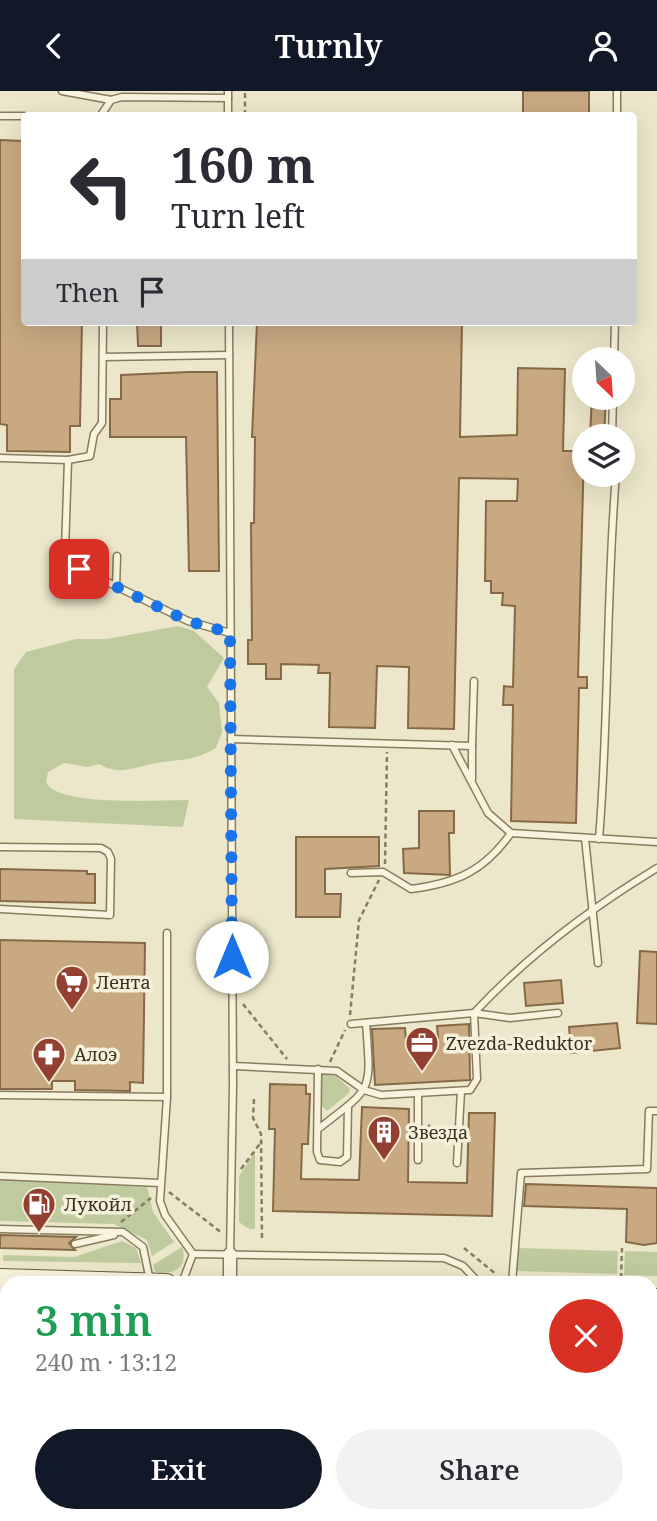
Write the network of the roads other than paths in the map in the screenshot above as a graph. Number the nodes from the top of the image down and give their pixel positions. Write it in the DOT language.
graph roads {
  1 [pos="62,91"];
  2 [pos="617,91"];
  3 [pos="228,94"];
  4 [pos="111,100"];
  5 [pos="102,112"];
  6 [pos="228,112"];
  7 [pos="617,112"];
  8 [pos="0,116"];
  9 [pos="21,117"];
  10 [pos="103,326"];
  11 [pos="229,326"];
  12 [pos="615,326"];
  13 [pos="614,347"];
  14 [pos="229,355"];
  15 [pos="103,357"];
  16 [pos="0,458"];
  17 [pos="68,460"];
  18 [pos="615,487"];
  19 [pos="117,556"];
  20 [pos="116,587"];
  21 [pos="230,633"];
  22 [pos="474,681"];
  23 [pos="231,739"];
  24 [pos="452,745"];
  25 [pos="472,746"];
  26 [pos="471,782"];
  27 [pos="511,832"];
  28 [pos="586,838"];
  29 [pos="599,839"];
  30 [pos="657,842"];
  31 [pos="0,847"];
  32 [pos="657,868"];
  33 [pos="351,873"];
  34 [pos="593,908"];
  35 [pos="0,909"];
  36 [pos="167,933"];
  37 [pos="598,963"];
  38 [pos="474,1013"];
  39 [pos="558,1013"];
  40 [pos="366,1023"];
  41 [pos="351,1024"];
  42 [pos="233,1066"];
  43 [pos="318,1069"];
  44 [pos="364,1090"];
  45 [pos="461,1091"];
  46 [pos="418,1093"];
  47 [pos="0,1095"];
  48 [pos="167,1097"];
  49 [pos="348,1106"];
  50 [pos="657,1111"];
  51 [pos="318,1129"];
  52 [pos="418,1160"];
  53 [pos="457,1163"];
  54 [pos="0,1177"];
  55 [pos="160,1184"];
  56 [pos="5,1231"];
  57 [pos="123,1232"];
  58 [pos="75,1244"];
  59 [pos="193,1254"];
  60 [pos="230,1254"];
  61 [pos="149,1276"];
  62 [pos="185,1276"];
  63 [pos="230,1276"];
  64 [pos="472,1276"];
  65 [pos="513,1276"];
  1 -- 4 [label="lane"];
  2 -- 7 [label="lane"];
  3 -- 4 [label="lane"];
  3 -- 6 [label="lane"];
  4 -- 5 [label="lane"];
  8 -- 9 [label="lane"];
  10 -- 15 [label="lane"];
  11 -- 14 [label="lane"];
  12 -- 13 [label="lane"];
  14 -- 15 [label="lane"];
  14 -- 21 [label="lane"];
  15 -- 17 [label="lane"];
  16 -- 17 [label="lane"];
  17 -- 20 [label="lane"];
  18 -- 29 [label="lane"];
  19 -- 20 [label="lane"];
  20 -- 21 [label="lane"];
  21 -- 23 [label="lane"];
  22 -- 25 [label="lane"];
  23 -- 24 [label="lane"];
  23 -- 42 [label="lane"];
  24 -- 25 [label="lane"];
  24 -- 26 [label="lane"];
  25 -- 26 [label="lane"];
  26 -- 27 [label="lane"];
  27 -- 28 [label="lane"];
  27 -- 33 [label="lane"];
  28 -- 29 [label="lane"];
  28 -- 34 [label="lane"];
  29 -- 30 [label="lane"];
  31 -- 35 [label="lane"];
  32 -- 34 [label="lane"];
  34 -- 37 [label="lane"];
  34 -- 38 [label="lane"];
  36 -- 48 [label="lane"];
  38 -- 39 [label="lane"];
  38 -- 40 [label="lane"];
  38 -- 45 [label="lane"];
  40 -- 41 [label="lane"];
  40 -- 44 [label="lane"];
  42 -- 43 [label="lane"];
  42 -- 60 [label="lane"];
  43 -- 44 [label="lane"];
  43 -- 51 [label="lane"];
  44 -- 46 [label="lane"];
  44 -- 49 [label="lane"];
  45 -- 46 [label="lane"];
  45 -- 53 [label="lane"];
  46 -- 52 [label="lane"];
  47 -- 48 [label="lane"];
  48 -- 55 [label="lane"];
  49 -- 51 [label="lane"];
  49 -- 51 [label="lane"];
  50 -- 65 [label="lane"];
  54 -- 55 [label="lane"];
  55 -- 59 [label="lane"];
  56 -- 57 [label="lane"];
  57 -- 58 [label="lane"];
  57 -- 61 [label="lane"];
  59 -- 60 [label="lane"];
  59 -- 62 [label="lane"];
  60 -- 63 [label="street"];
  60 -- 64 [label="lane"];
}
